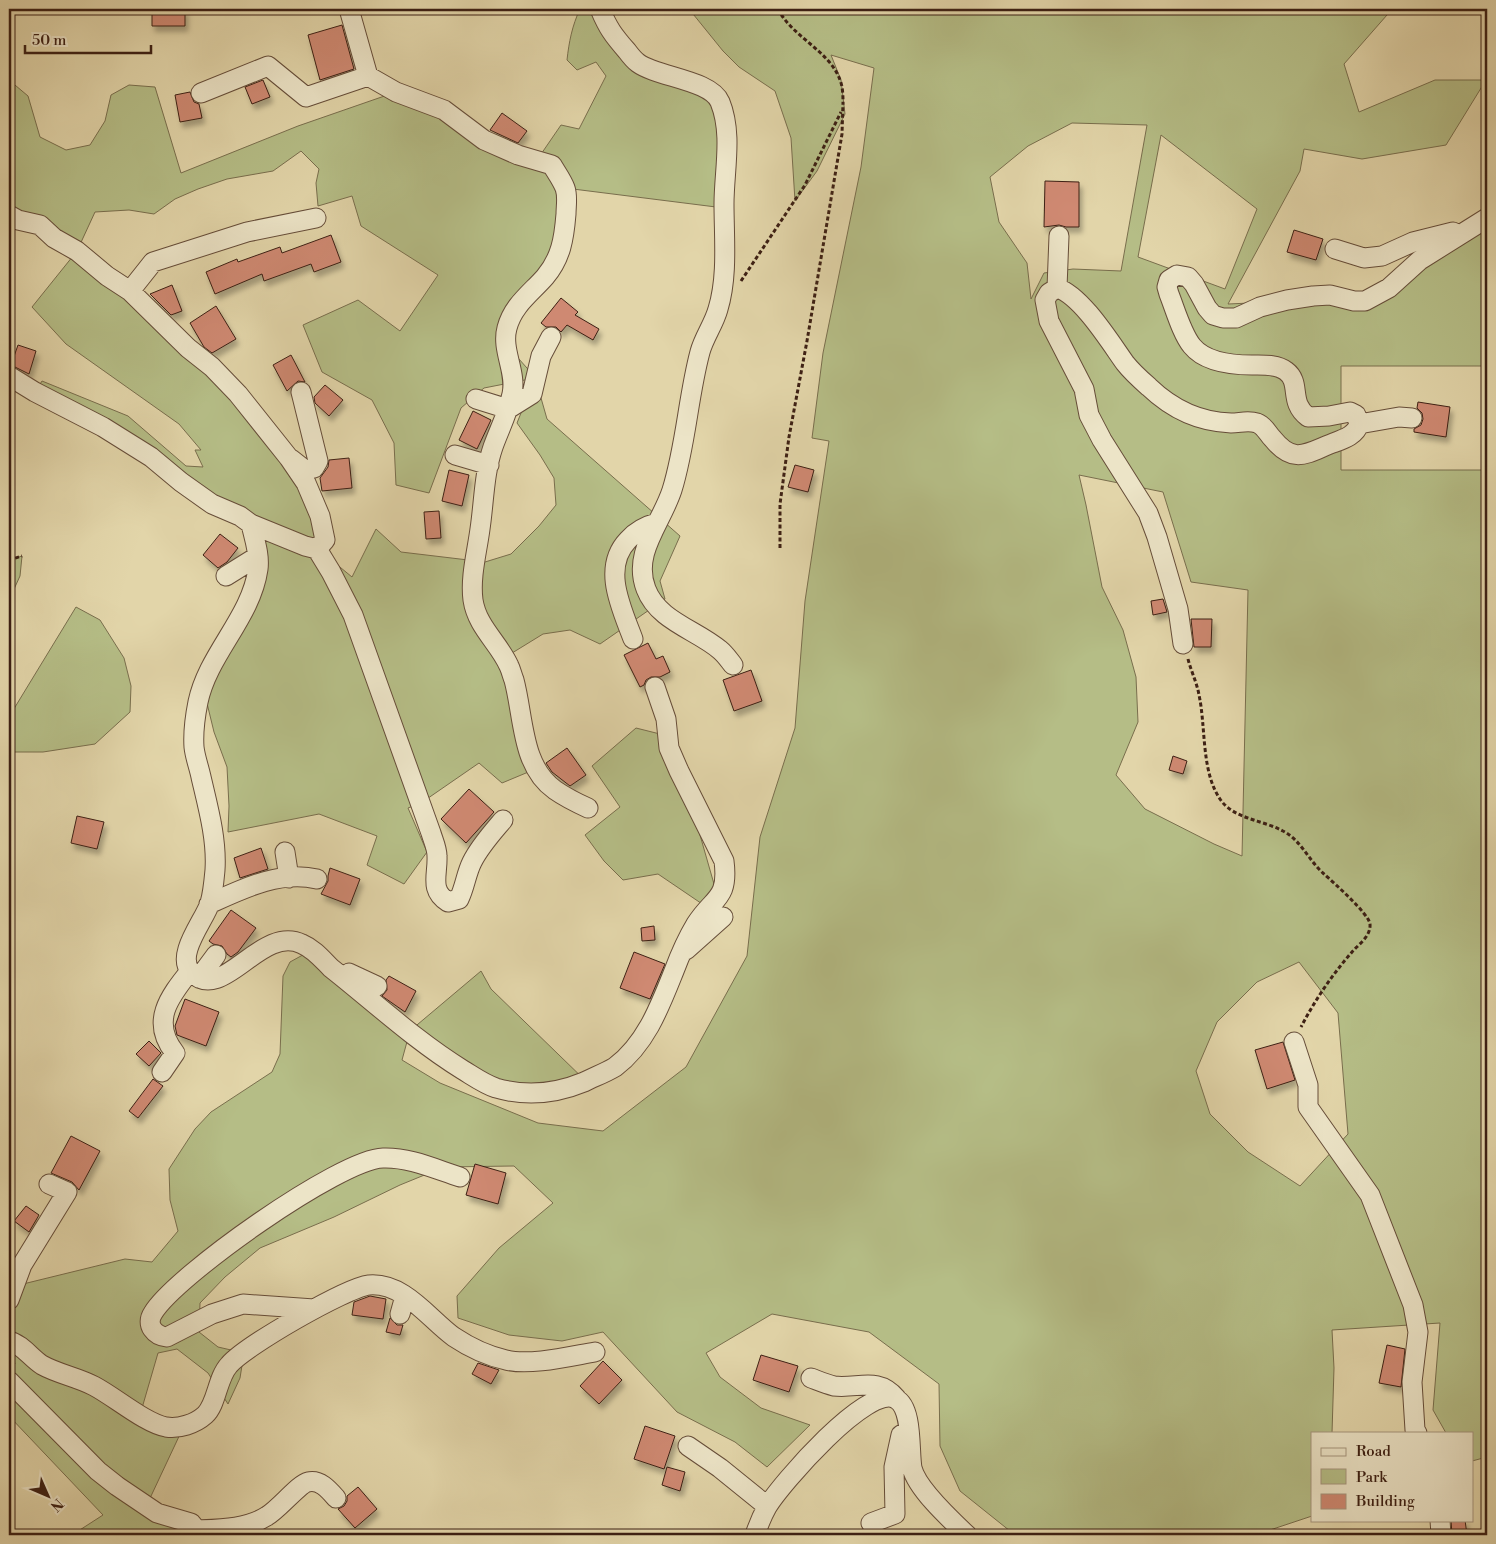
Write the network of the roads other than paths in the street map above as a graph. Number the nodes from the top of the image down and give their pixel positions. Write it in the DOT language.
graph roads {
  1 [pos="349,9"];
  2 [pos="600,9"];
  3 [pos="368,76"];
  4 [pos="200,93"];
  5 [pos="9,215"];
  6 [pos="316,218"];
  7 [pos="1479,223"];
  8 [pos="1059,236"];
  9 [pos="1335,249"];
  10 [pos="1057,288"];
  11 [pos="130,291"];
  12 [pos="552,337"];
  13 [pos="9,376"];
  14 [pos="301,392"];
  15 [pos="476,399"];
  16 [pos="508,408"];
  17 [pos="1412,418"];
  18 [pos="1359,424"];
  19 [pos="455,455"];
  20 [pos="289,458"];
  21 [pos="489,465"];
  22 [pos="657,523"];
  23 [pos="251,524"];
  24 [pos="317,549"];
  25 [pos="258,556"];
  26 [pos="226,576"];
  27 [pos="633,639"];
  28 [pos="1183,644"];
  29 [pos="733,665"];
  30 [pos="655,688"];
  31 [pos="588,808"];
  32 [pos="503,820"];
  33 [pos="285,852"];
  34 [pos="289,878"];
  35 [pos="317,879"];
  36 [pos="209,904"];
  37 [pos="724,917"];
  38 [pos="216,955"];
  39 [pos="680,956"];
  40 [pos="331,968"];
  41 [pos="195,975"];
  42 [pos="377,986"];
  43 [pos="1294,1042"];
  44 [pos="162,1072"];
  45 [pos="460,1177"];
  46 [pos="49,1184"];
  47 [pos="406,1296"];
  48 [pos="9,1300"];
  49 [pos="314,1309"];
  50 [pos="400,1314"];
  51 [pos="9,1341"];
  52 [pos="595,1352"];
  53 [pos="811,1378"];
  54 [pos="9,1381"];
  55 [pos="896,1398"];
  56 [pos="909,1430"];
  57 [pos="1416,1432"];
  58 [pos="688,1446"];
  59 [pos="336,1498"];
  60 [pos="767,1506"];
  61 [pos="1440,1522"];
  62 [pos="871,1523"];
  63 [pos="955,1529"];
  64 [pos="195,1533"];
  65 [pos="755,1535"];
  66 [pos="967,1535"];
  67 [pos="1442,1535"];
  1 -- 3 [label="street"];
  2 -- 22 [label="street"];
  3 -- 4 [label="street"];
  3 -- 16 [label="street"];
  5 -- 11 [label="street"];
  6 -- 11 [label="street"];
  7 -- 9 [label="street"];
  7 -- 18 [label="street"];
  8 -- 10 [label="street"];
  10 -- 18 [label="street"];
  10 -- 28 [label="street"];
  11 -- 20 [label="street"];
  12 -- 16 [label="street"];
  13 -- 23 [label="street"];
  14 -- 20 [label="street"];
  15 -- 16 [label="street"];
  16 -- 21 [label="street"];
  17 -- 18 [label="street"];
  19 -- 21 [label="street"];
  20 -- 24 [label="street"];
  21 -- 31 [label="street"];
  22 -- 27 [label="street"];
  22 -- 29 [label="street"];
  23 -- 24 [label="street"];
  23 -- 25 [label="street"];
  24 -- 32 [label="street"];
  25 -- 26 [label="street"];
  25 -- 36 [label="street"];
  30 -- 39 [label="street"];
  33 -- 34 [label="street"];
  34 -- 35 [label="street"];
  34 -- 36 [label="street"];
  36 -- 41 [label="street"];
  37 -- 39 [label="street"];
  38 -- 41 [label="street"];
  39 -- 40 [label="street"];
  40 -- 41 [label="street"];
  40 -- 42 [label="street"];
  41 -- 44 [label="street"];
  43 -- 57 [label="street"];
  45 -- 49 [label="street"];
  46 -- 48 [label="street"];
  47 -- 49 [label="street"];
  47 -- 50 [label="street"];
  47 -- 52 [label="street"];
  49 -- 51 [label="street"];
  53 -- 55 [label="street"];
  54 -- 64 [label="street"];
  55 -- 56 [label="street"];
  55 -- 60 [label="street"];
  56 -- 62 [label="street"];
  56 -- 63 [label="street"];
  58 -- 60 [label="street"];
  59 -- 64 [label="street"];
  60 -- 65 [label="street"];
  61 -- 67 [label="street"];
  63 -- 66 [label="street"];
}
